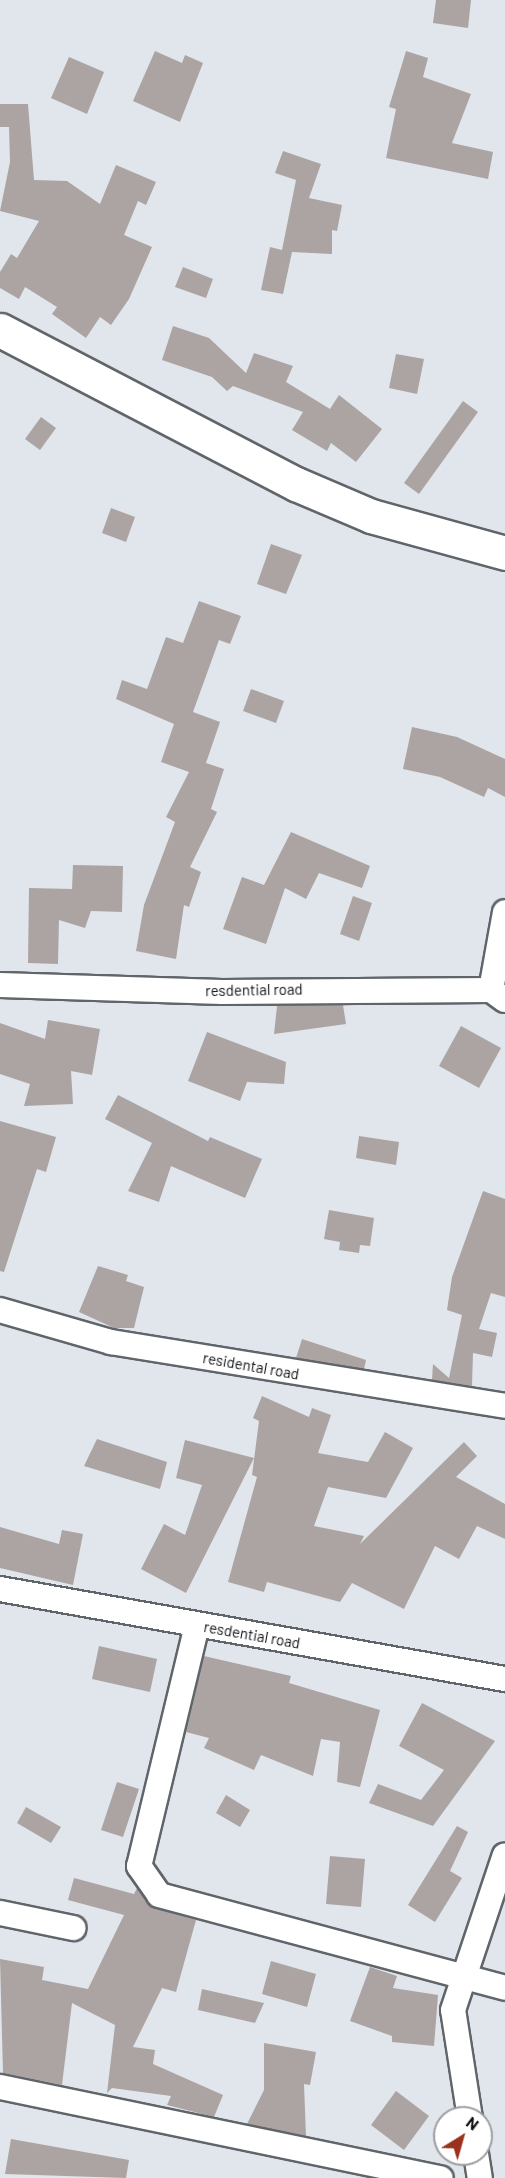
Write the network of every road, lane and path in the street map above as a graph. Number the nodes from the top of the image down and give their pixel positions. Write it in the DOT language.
graph roads {
  1 [pos="0,330"];
  2 [pos="505,553"];
  3 [pos="505,912"];
  4 [pos="0,985"];
  5 [pos="498,995"];
  6 [pos="0,1310"];
  7 [pos="505,1406"];
  8 [pos="0,1589"];
  9 [pos="196,1625"];
  10 [pos="505,1679"];
  11 [pos="505,1855"];
  12 [pos="0,1913"];
  13 [pos="73,1928"];
  14 [pos="462,1974"];
  15 [pos="505,1988"];
  16 [pos="0,2087"];
  17 [pos="468,2106"];
  18 [pos="441,2178"];
  1 -- 2 [label="highway"];
  3 -- 5 [label="street"];
  4 -- 5 [label="street, resdential road"];
  6 -- 7 [label="street, residental road"];
  8 -- 9 [label="street, resdential road"];
  9 -- 10 [label="street, resdential road"];
  9 -- 14 [label="street"];
  11 -- 14 [label="street"];
  12 -- 13 [label="street"];
  14 -- 15 [label="street"];
  14 -- 17 [label="street"];
  16 -- 18 [label="street"];
}
